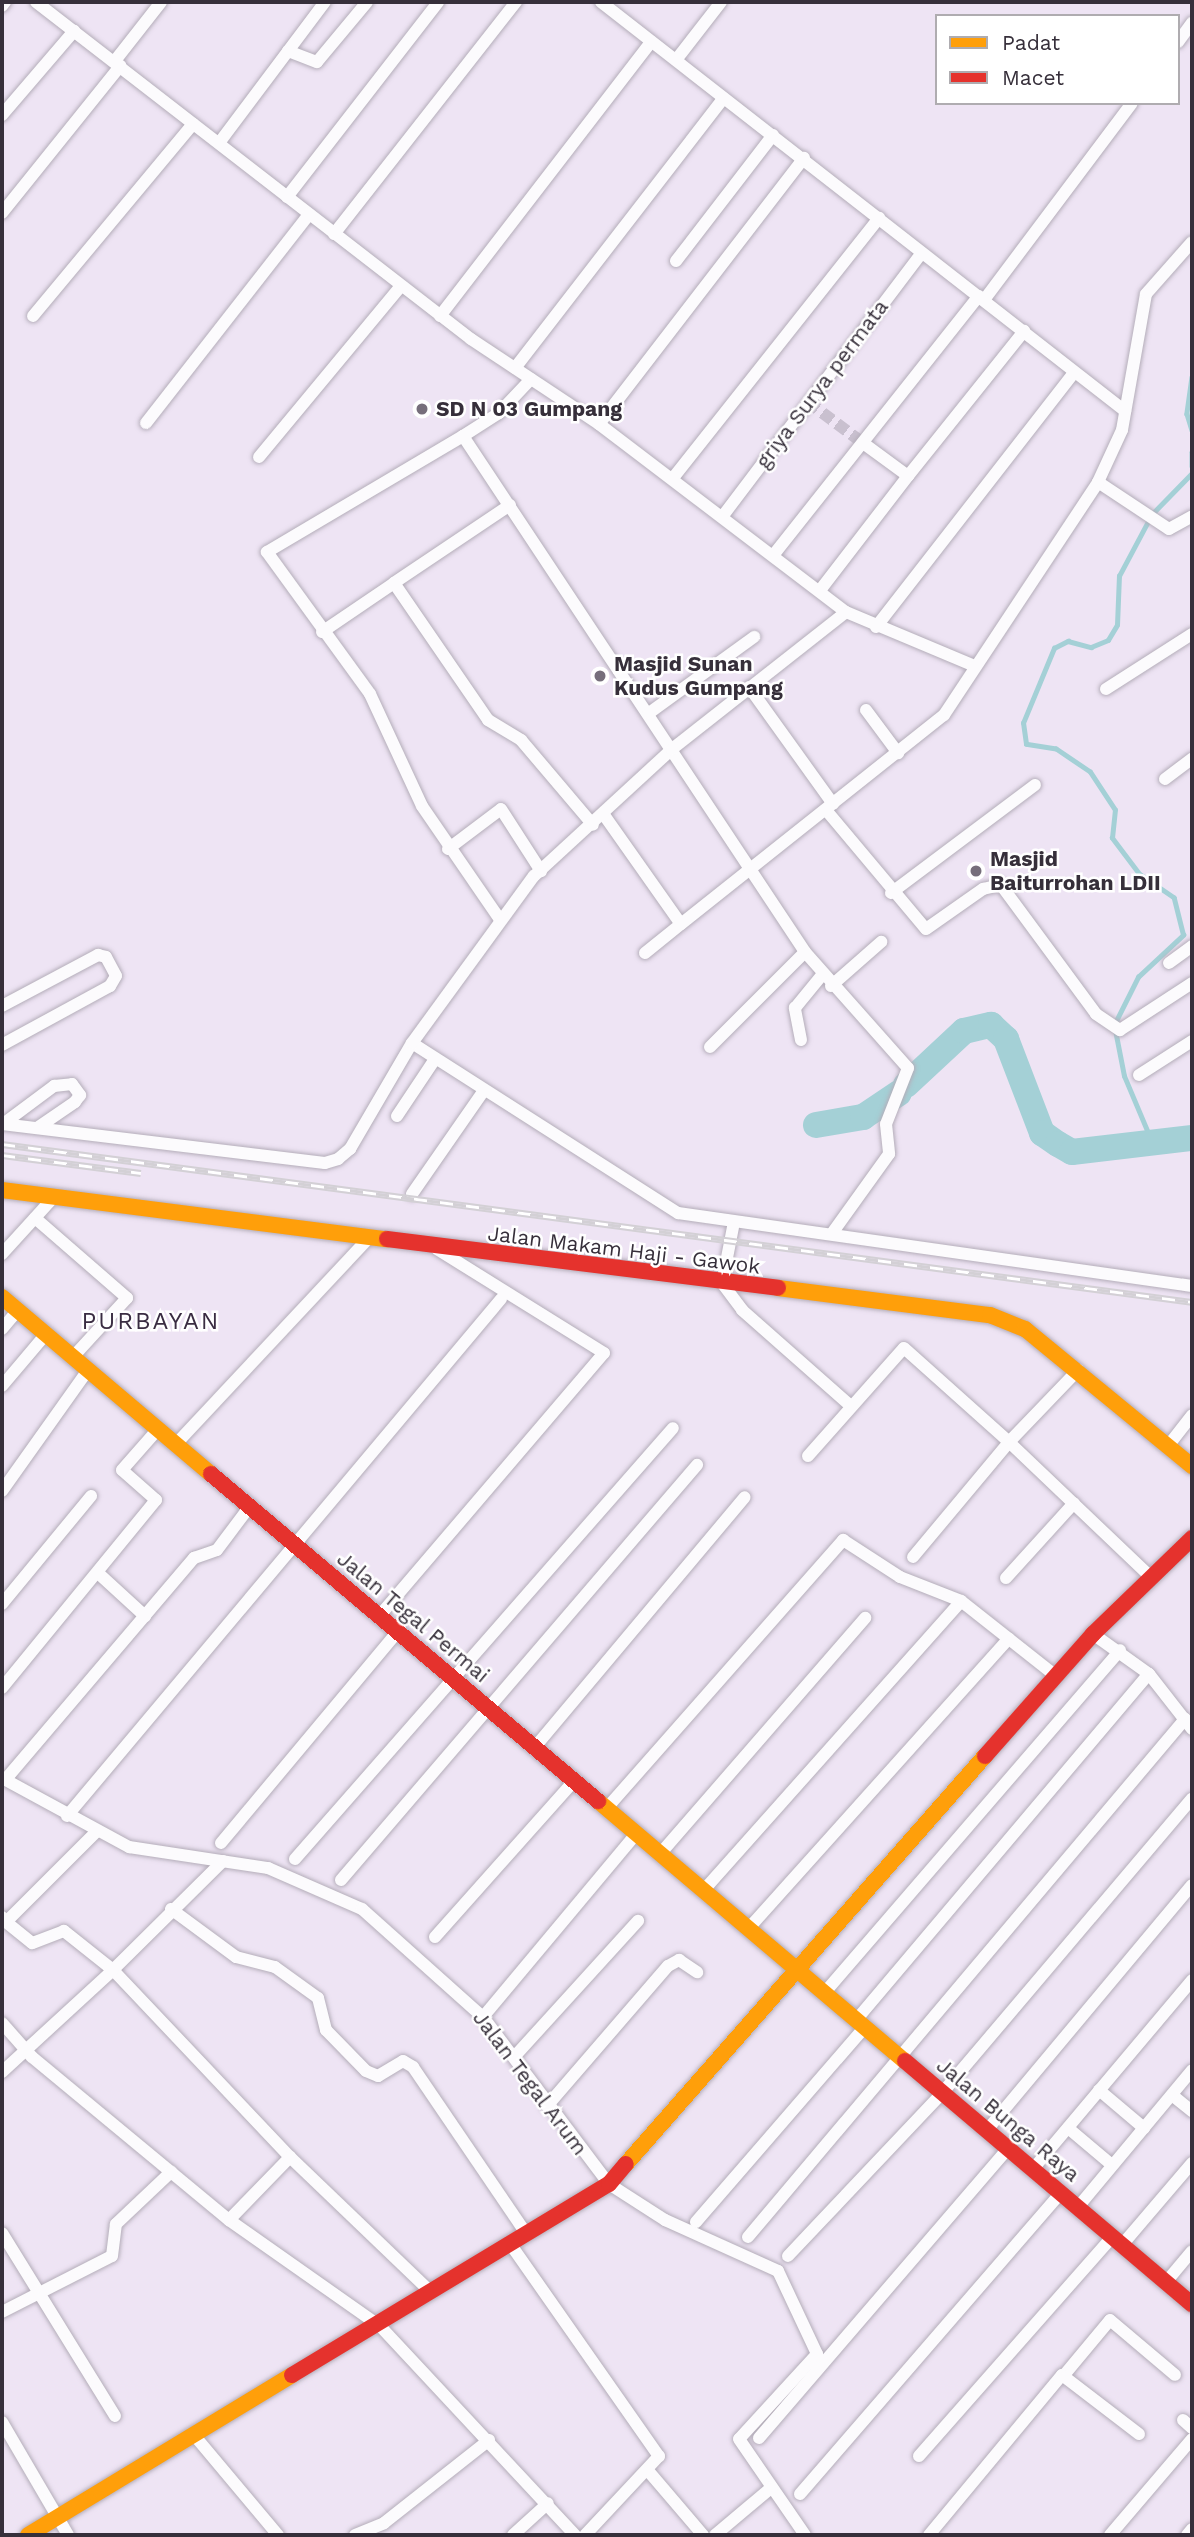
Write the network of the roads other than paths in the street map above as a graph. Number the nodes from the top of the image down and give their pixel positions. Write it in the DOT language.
graph roads {
  1 [pos="5,2"];
  2 [pos="36,2"];
  3 [pos="161,2"];
  4 [pos="325,2"];
  5 [pos="367,2"];
  6 [pos="438,2"];
  7 [pos="516,2"];
  8 [pos="601,2"];
  9 [pos="721,2"];
  10 [pos="2,6"];
  11 [pos="1192,23"];
  12 [pos="74,31"];
  13 [pos="1180,39"];
  14 [pos="651,41"];
  15 [pos="288,51"];
  16 [pos="676,60"];
  17 [pos="117,64"];
  18 [pos="724,97"];
  19 [pos="1130,105"];
  20 [pos="2,115"];
  21 [pos="193,124"];
  22 [pos="773,135"];
  23 [pos="219,143"];
  24 [pos="804,158"];
  25 [pos="287,197"];
  26 [pos="2,213"];
  27 [pos="309,214"];
  28 [pos="879,218"];
  29 [pos="334,234"];
  30 [pos="1192,242"];
  31 [pos="922,253"];
  32 [pos="676,261"];
  33 [pos="401,286"];
  34 [pos="981,298"];
  35 [pos="33,316"];
  36 [pos="440,316"];
  37 [pos="1024,331"];
  38 [pos="515,368"];
  39 [pos="1074,373"];
  40 [pos="531,379"];
  41 [pos="1125,411"];
  42 [pos="146,423"];
  43 [pos="599,424"];
  44 [pos="463,436"];
  45 [pos="863,443"];
  46 [pos="259,457"];
  47 [pos="908,476"];
  48 [pos="673,478"];
  49 [pos="1098,482"];
  50 [pos="510,505"];
  51 [pos="1192,516"];
  52 [pos="722,517"];
  53 [pos="775,553"];
  54 [pos="394,583"];
  55 [pos="821,589"];
  56 [pos="846,612"];
  57 [pos="876,627"];
  58 [pos="322,632"];
  59 [pos="1192,634"];
  60 [pos="754,637"];
  61 [pos="972,665"];
  62 [pos="749,687"];
  63 [pos="1106,690"];
  64 [pos="866,710"];
  65 [pos="649,713"];
  66 [pos="672,749"];
  67 [pos="898,752"];
  68 [pos="1192,760"];
  69 [pos="1165,779"];
  70 [pos="1035,785"];
  71 [pos="829,807"];
  72 [pos="604,815"];
  73 [pos="593,825"];
  74 [pos="448,849"];
  75 [pos="752,868"];
  76 [pos="541,871"];
  77 [pos="891,893"];
  78 [pos="499,919"];
  79 [pos="681,924"];
  80 [pos="881,942"];
  81 [pos="1192,946"];
  82 [pos="804,952"];
  83 [pos="645,953"];
  84 [pos="1169,963"];
  85 [pos="822,975"];
  86 [pos="1192,983"];
  87 [pos="831,986"];
  88 [pos="2,1006"];
  89 [pos="801,1040"];
  90 [pos="1192,1041"];
  91 [pos="412,1043"];
  92 [pos="2,1045"];
  93 [pos="710,1047"];
  94 [pos="435,1059"];
  95 [pos="1139,1075"];
  96 [pos="483,1092"];
  97 [pos="397,1116"];
  98 [pos="3,1124"];
  99 [pos="37,1128"];
  100 [pos="2,1190"];
  101 [pos="412,1194"];
  102 [pos="53,1198"];
  103 [pos="35,1218"];
  104 [pos="734,1222"];
  105 [pos="833,1232"];
  106 [pos="367,1240"];
  107 [pos="437,1249"];
  108 [pos="2,1254"];
  109 [pos="722,1283"];
  110 [pos="1192,1286"];
  111 [pos="2,1297"];
  112 [pos="501,1299"];
  113 [pos="18,1310"];
  114 [pos="2,1329"];
  115 [pos="47,1334"];
  116 [pos="73,1357"];
  117 [pos="88,1370"];
  118 [pos="1078,1370"];
  119 [pos="2,1386"];
  120 [pos="851,1406"];
  121 [pos="1192,1415"];
  122 [pos="673,1428"];
  123 [pos="158,1429"];
  124 [pos="1010,1441"];
  125 [pos="176,1444"];
  126 [pos="1168,1446"];
  127 [pos="808,1456"];
  128 [pos="697,1465"];
  129 [pos="1192,1466"];
  130 [pos="2,1491"];
  131 [pos="91,1496"];
  132 [pos="745,1497"];
  133 [pos="1074,1503"];
  134 [pos="250,1506"];
  135 [pos="1192,1538"];
  136 [pos="292,1542"];
  137 [pos="914,1557"];
  138 [pos="98,1573"];
  139 [pos="1006,1578"];
  140 [pos="1152,1578"];
  141 [pos="961,1601"];
  142 [pos="2,1604"];
  143 [pos="381,1614"];
  144 [pos="145,1616"];
  145 [pos="865,1618"];
  146 [pos="400,1629"];
  147 [pos="1093,1634"];
  148 [pos="1009,1638"];
  149 [pos="1120,1650"];
  150 [pos="1149,1674"];
  151 [pos="1056,1676"];
  152 [pos="454,1679"];
  153 [pos="2,1688"];
  154 [pos="487,1707"];
  155 [pos="1188,1724"];
  156 [pos="535,1747"];
  157 [pos="4,1779"];
  158 [pos="574,1781"];
  159 [pos="1192,1798"];
  160 [pos="606,1809"];
  161 [pos="67,1816"];
  162 [pos="96,1832"];
  163 [pos="636,1834"];
  164 [pos="221,1843"];
  165 [pos="660,1854"];
  166 [pos="295,1859"];
  167 [pos="223,1861"];
  168 [pos="341,1880"];
  169 [pos="1192,1885"];
  170 [pos="704,1891"];
  171 [pos="171,1909"];
  172 [pos="4,1919"];
  173 [pos="638,1921"];
  174 [pos="749,1928"];
  175 [pos="435,1937"];
  176 [pos="799,1967"];
  177 [pos="113,1970"];
  178 [pos="697,1972"];
  179 [pos="1192,1980"];
  180 [pos="826,1991"];
  181 [pos="484,2017"];
  182 [pos="861,2022"];
  183 [pos="2,2023"];
  184 [pos="27,2050"];
  185 [pos="515,2056"];
  186 [pos="902,2058"];
  187 [pos="1192,2070"];
  188 [pos="2,2072"];
  189 [pos="1098,2090"];
  190 [pos="943,2092"];
  191 [pos="1172,2095"];
  192 [pos="547,2106"];
  193 [pos="1192,2111"];
  194 [pos="1068,2128"];
  195 [pos="1144,2128"];
  196 [pos="987,2130"];
  197 [pos="1008,2148"];
  198 [pos="290,2157"];
  199 [pos="1192,2163"];
  200 [pos="1112,2165"];
  201 [pos="1033,2169"];
  202 [pos="171,2172"];
  203 [pos="608,2184"];
  204 [pos="1061,2193"];
  205 [pos="1078,2207"];
  206 [pos="229,2220"];
  207 [pos="696,2222"];
  208 [pos="2,2233"];
  209 [pos="527,2235"];
  210 [pos="748,2237"];
  211 [pos="1117,2241"];
  212 [pos="512,2245"];
  213 [pos="1192,2251"];
  214 [pos="788,2256"];
  215 [pos="1167,2282"];
  216 [pos="38,2291"];
  217 [pos="431,2292"];
  218 [pos="1192,2304"];
  219 [pos="2,2312"];
  220 [pos="380,2326"];
  221 [pos="1065,2374"];
  222 [pos="1175,2375"];
  223 [pos="115,2416"];
  224 [pos="2,2422"];
  225 [pos="1139,2434"];
  226 [pos="194,2435"];
  227 [pos="759,2438"];
  228 [pos="1192,2439"];
  229 [pos="489,2440"];
  230 [pos="919,2456"];
  231 [pos="650,2473"];
  232 [pos="771,2488"];
  233 [pos="800,2494"];
  234 [pos="548,2503"];
  235 [pos="57,2517"];
  236 [pos="1192,2529"];
  237 [pos="31,2533"];
  238 [pos="68,2535"];
  239 [pos="278,2535"];
  240 [pos="355,2535"];
  241 [pos="513,2535"];
  242 [pos="575,2535"];
  243 [pos="585,2535"];
  244 [pos="703,2535"];
  245 [pos="715,2535"];
  246 [pos="805,2535"];
  247 [pos="929,2535"];
  248 [pos="1110,2535"];
  249 [pos="1187,2535"];
  1 -- 10 [label="street"];
  2 -- 12 [label="street"];
  3 -- 17 [label="street"];
  4 -- 15 [label="street"];
  5 -- 15 [label="street"];
  6 -- 25 [label="street"];
  7 -- 29 [label="street"];
  8 -- 14 [label="street"];
  9 -- 16 [label="street"];
  11 -- 13 [label="street"];
  12 -- 17 [label="street"];
  12 -- 20 [label="street"];
  14 -- 16 [label="street"];
  14 -- 36 [label="street"];
  15 -- 23 [label="street"];
  16 -- 18 [label="street"];
  17 -- 21 [label="street"];
  17 -- 26 [label="street"];
  18 -- 22 [label="street"];
  18 -- 38 [label="street"];
  19 -- 34 [label="street"];
  21 -- 23 [label="street"];
  21 -- 35 [label="street"];
  22 -- 24 [label="street"];
  22 -- 32 [label="street"];
  23 -- 25 [label="street"];
  24 -- 28 [label="street"];
  24 -- 43 [label="street"];
  25 -- 27 [label="street"];
  27 -- 29 [label="street"];
  27 -- 42 [label="street"];
  28 -- 31 [label="street"];
  28 -- 48 [label="street"];
  29 -- 33 [label="street"];
  30 -- 41 [label="street"];
  31 -- 34 [label="street"];
  31 -- 52 [label="street, griya Surya permata"];
  33 -- 36 [label="street"];
  33 -- 46 [label="street"];
  34 -- 37 [label="street"];
  34 -- 45 [label="street"];
  36 -- 38 [label="street"];
  37 -- 39 [label="street"];
  37 -- 47 [label="street"];
  38 -- 40 [label="street"];
  39 -- 41 [label="street"];
  39 -- 57 [label="street"];
  40 -- 43 [label="street"];
  40 -- 44 [label="street"];
  41 -- 49 [label="street"];
  43 -- 48 [label="street"];
  44 -- 50 [label="street"];
  44 -- 58 [label="street"];
  45 -- 47 [label="street"];
  45 -- 53 [label="street"];
  47 -- 55 [label="street"];
  48 -- 52 [label="street"];
  49 -- 51 [label="street"];
  49 -- 61 [label="street"];
  50 -- 54 [label="street"];
  50 -- 65 [label="street"];
  52 -- 53 [label="street"];
  53 -- 55 [label="street"];
  54 -- 58 [label="street"];
  54 -- 73 [label="street"];
  55 -- 56 [label="street"];
  56 -- 57 [label="street"];
  56 -- 62 [label="street"];
  57 -- 61 [label="street"];
  58 -- 74 [label="street"];
  59 -- 63 [label="street"];
  60 -- 65 [label="street"];
  61 -- 67 [label="street"];
  62 -- 66 [label="street"];
  62 -- 71 [label="street"];
  64 -- 67 [label="street"];
  65 -- 66 [label="street"];
  66 -- 72 [label="street"];
  66 -- 75 [label="street"];
  67 -- 71 [label="street"];
  68 -- 69 [label="street"];
  70 -- 77 [label="street"];
  71 -- 75 [label="street"];
  71 -- 77 [label="street"];
  72 -- 73 [label="street"];
  72 -- 79 [label="street"];
  73 -- 76 [label="street"];
  74 -- 76 [label="street"];
  74 -- 78 [label="street"];
  75 -- 79 [label="street"];
  75 -- 82 [label="street"];
  76 -- 78 [label="street"];
  77 -- 86 [label="street"];
  78 -- 91 [label="street"];
  79 -- 83 [label="street"];
  80 -- 87 [label="street"];
  81 -- 84 [label="street"];
  82 -- 85 [label="street"];
  82 -- 93 [label="street"];
  85 -- 87 [label="street"];
  85 -- 89 [label="street"];
  87 -- 105 [label="street"];
  88 -- 92 [label="street"];
  90 -- 95 [label="street"];
  91 -- 94 [label="street"];
  91 -- 99 [label="street"];
  94 -- 96 [label="street"];
  94 -- 97 [label="street"];
  96 -- 101 [label="street"];
  96 -- 104 [label="street"];
  98 -- 99 [label="street"];
  98 -- 99 [label="street"];
  100 -- 102 [label="street, Jalan Makam Haji - Gawok"];
  102 -- 103 [label="street"];
  102 -- 106 [label="street, Jalan Makam Haji - Gawok"];
  103 -- 108 [label="street"];
  103 -- 116 [label="street"];
  104 -- 105 [label="street"];
  104 -- 109 [label="street"];
  105 -- 110 [label="street"];
  106 -- 107 [label="street, Jalan Makam Haji - Gawok"];
  106 -- 125 [label="street"];
  107 -- 109 [label="street, Jalan Makam Haji - Gawok"];
  107 -- 143 [label="street"];
  109 -- 118 [label="street, Jalan Makam Haji - Gawok"];
  109 -- 120 [label="street"];
  111 -- 113 [label="street, Jalan Tegal Permai"];
  112 -- 136 [label="street"];
  113 -- 114 [label="street"];
  113 -- 115 [label="street, Jalan Tegal Permai"];
  115 -- 116 [label="street, Jalan Tegal Permai"];
  115 -- 119 [label="street"];
  116 -- 117 [label="street, Jalan Tegal Permai"];
  117 -- 123 [label="street, Jalan Tegal Permai"];
  117 -- 130 [label="street"];
  118 -- 124 [label="street"];
  118 -- 126 [label="street, Jalan Makam Haji - Gawok"];
  120 -- 124 [label="street"];
  120 -- 127 [label="street"];
  121 -- 126 [label="street"];
  122 -- 152 [label="street"];
  123 -- 125 [label="street, Jalan Tegal Permai"];
  123 -- 138 [label="street"];
  124 -- 133 [label="street"];
  124 -- 137 [label="street"];
  125 -- 134 [label="street, Jalan Tegal Permai"];
  126 -- 129 [label="street, Jalan Makam Haji - Gawok"];
  128 -- 154 [label="street"];
  131 -- 142 [label="street"];
  132 -- 156 [label="street"];
  133 -- 139 [label="street"];
  133 -- 140 [label="street"];
  134 -- 136 [label="street, Jalan Tegal Permai"];
  134 -- 144 [label="street"];
  135 -- 140 [label="street"];
  136 -- 143 [label="street, Jalan Tegal Permai"];
  136 -- 161 [label="street"];
  138 -- 144 [label="street"];
  138 -- 153 [label="street"];
  140 -- 147 [label="street"];
  141 -- 148 [label="street"];
  141 -- 160 [label="street"];
  141 -- 170 [label="street"];
  143 -- 146 [label="street, Jalan Tegal Permai"];
  144 -- 157 [label="street"];
  145 -- 165 [label="street"];
  146 -- 152 [label="street, Jalan Tegal Permai"];
  146 -- 164 [label="street"];
  147 -- 149 [label="street"];
  147 -- 151 [label="street"];
  148 -- 151 [label="street"];
  148 -- 174 [label="street"];
  149 -- 150 [label="street"];
  149 -- 180 [label="street"];
  150 -- 155 [label="street"];
  150 -- 182 [label="street"];
  151 -- 176 [label="street"];
  152 -- 154 [label="street, Jalan Tegal Permai"];
  152 -- 166 [label="street"];
  154 -- 156 [label="street, Jalan Tegal Permai"];
  154 -- 168 [label="street"];
  155 -- 186 [label="street"];
  156 -- 158 [label="street, Jalan Tegal Permai"];
  157 -- 161 [label="street, Jalan Tegal Arum"];
  158 -- 160 [label="street, Jalan Tegal Permai"];
  158 -- 175 [label="street"];
  159 -- 190 [label="street"];
  160 -- 163 [label="street, Jalan Tegal Permai"];
  161 -- 162 [label="street, Jalan Tegal Arum"];
  162 -- 167 [label="street, Jalan Tegal Arum"];
  162 -- 172 [label="street"];
  163 -- 165 [label="street, Jalan Tegal Permai"];
  163 -- 181 [label="street"];
  165 -- 170 [label="street, Jalan Tegal Permai"];
  167 -- 171 [label="street"];
  167 -- 181 [label="street, Jalan Tegal Arum"];
  169 -- 196 [label="street"];
  170 -- 174 [label="street, Jalan Tegal Permai"];
  171 -- 177 [label="street"];
  171 -- 209 [label="street"];
  172 -- 177 [label="street"];
  173 -- 185 [label="street"];
  174 -- 176 [label="street, Jalan Tegal Permai"];
  176 -- 180 [label="street, Jalan Bunga Raya"];
  176 -- 203 [label="street"];
  177 -- 184 [label="street"];
  177 -- 198 [label="street"];
  178 -- 192 [label="street"];
  179 -- 189 [label="street"];
  180 -- 182 [label="street, Jalan Bunga Raya"];
  181 -- 185 [label="street, Jalan Tegal Arum"];
  182 -- 186 [label="street, Jalan Bunga Raya"];
  182 -- 207 [label="street"];
  183 -- 184 [label="street"];
  184 -- 188 [label="street"];
  184 -- 202 [label="street"];
  185 -- 192 [label="street, Jalan Tegal Arum"];
  186 -- 190 [label="street, Jalan Bunga Raya"];
  186 -- 210 [label="street"];
  187 -- 191 [label="street"];
  189 -- 194 [label="street"];
  189 -- 195 [label="street"];
  190 -- 196 [label="street, Jalan Bunga Raya"];
  190 -- 214 [label="street"];
  191 -- 193 [label="street"];
  191 -- 195 [label="street"];
  192 -- 203 [label="street, Jalan Tegal Arum"];
  194 -- 200 [label="street"];
  194 -- 201 [label="street"];
  195 -- 200 [label="street"];
  196 -- 197 [label="street, Jalan Bunga Raya"];
  197 -- 201 [label="street, Jalan Bunga Raya"];
  197 -- 227 [label="street"];
  198 -- 206 [label="street"];
  198 -- 217 [label="street"];
  199 -- 211 [label="street"];
  200 -- 205 [label="street"];
  201 -- 204 [label="street, Jalan Bunga Raya"];
  202 -- 206 [label="street"];
  202 -- 216 [label="street"];
  203 -- 209 [label="street"];
  203 -- 232 [label="street, Jalan Tegal Arum"];
  204 -- 205 [label="street, Jalan Bunga Raya"];
  204 -- 233 [label="street"];
  205 -- 211 [label="street, Jalan Bunga Raya"];
  206 -- 220 [label="street"];
  208 -- 216 [label="street"];
  209 -- 212 [label="street"];
  211 -- 215 [label="street, Jalan Bunga Raya"];
  211 -- 230 [label="street"];
  212 -- 217 [label="street"];
  212 -- 231 [label="street"];
  213 -- 215 [label="street"];
  215 -- 218 [label="street, Jalan Bunga Raya"];
  216 -- 219 [label="street"];
  216 -- 223 [label="street"];
  217 -- 220 [label="street"];
  220 -- 226 [label="street"];
  220 -- 229 [label="street"];
  221 -- 222 [label="street"];
  221 -- 225 [label="street"];
  221 -- 247 [label="street"];
  224 -- 235 [label="street"];
  226 -- 235 [label="street"];
  226 -- 239 [label="street"];
  228 -- 248 [label="street"];
  229 -- 234 [label="street"];
  229 -- 240 [label="street"];
  231 -- 243 [label="street"];
  231 -- 244 [label="street"];
  232 -- 245 [label="street"];
  232 -- 246 [label="street"];
  234 -- 241 [label="street"];
  234 -- 242 [label="street"];
  235 -- 237 [label="street"];
  235 -- 238 [label="street"];
  236 -- 249 [label="street"];
}
